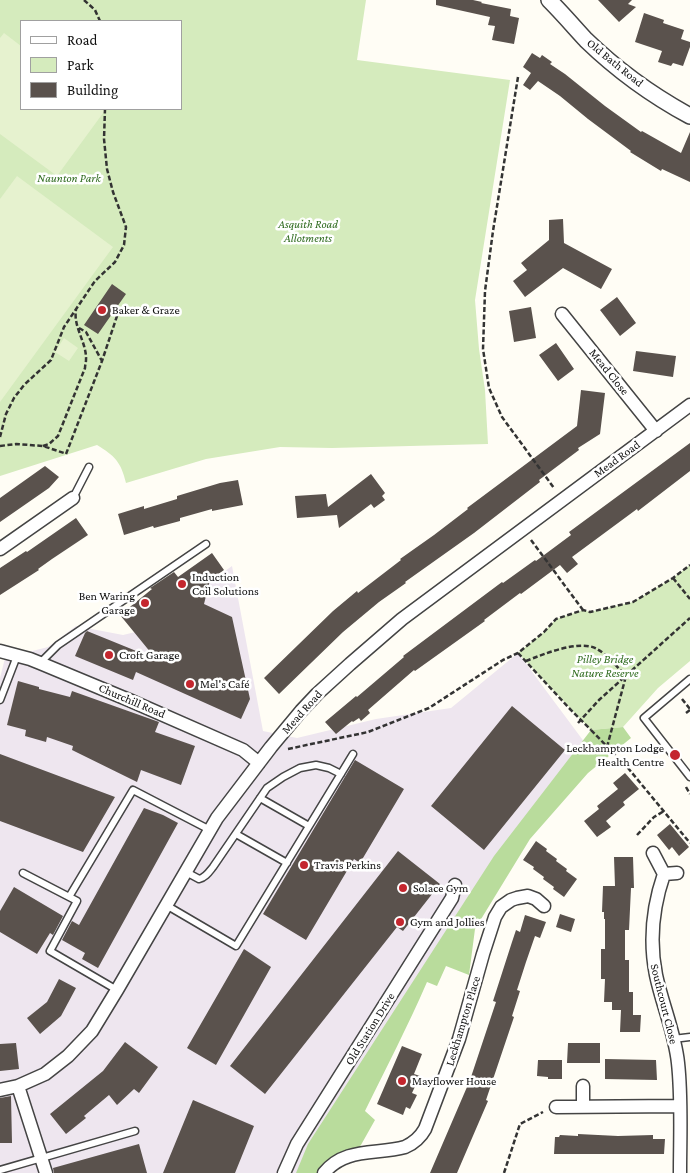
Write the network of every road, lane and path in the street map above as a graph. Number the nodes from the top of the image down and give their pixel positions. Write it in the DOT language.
graph roads {
  1 [pos="84,0"];
  2 [pos="549,0"];
  3 [pos="100,20"];
  4 [pos="518,77"];
  5 [pos="105,110"];
  6 [pos="690,116"];
  7 [pos="77,308"];
  8 [pos="562,314"];
  9 [pos="117,316"];
  10 [pos="78,328"];
  11 [pos="102,361"];
  12 [pos="690,405"];
  13 [pos="656,430"];
  14 [pos="0,437"];
  15 [pos="0,446"];
  16 [pos="43,446"];
  17 [pos="89,467"];
  18 [pos="73,498"];
  19 [pos="563,500"];
  20 [pos="523,529"];
  21 [pos="206,544"];
  22 [pos="0,549"];
  23 [pos="690,564"];
  24 [pos="673,578"];
  25 [pos="690,599"];
  26 [pos="582,610"];
  27 [pos="690,618"];
  28 [pos="0,651"];
  29 [pos="518,653"];
  30 [pos="17,656"];
  31 [pos="526,661"];
  32 [pos="40,663"];
  33 [pos="626,676"];
  34 [pos="690,679"];
  35 [pos="681,695"];
  36 [pos="0,700"];
  37 [pos="690,710"];
  38 [pos="686,713"];
  39 [pos="578,723"];
  40 [pos="607,746"];
  41 [pos="271,747"];
  42 [pos="353,754"];
  43 [pos="259,762"];
  44 [pos="341,774"];
  45 [pos="690,777"];
  46 [pos="260,798"];
  47 [pos="664,811"];
  48 [pos="309,826"];
  49 [pos="210,830"];
  50 [pos="236,834"];
  51 [pos="637,835"];
  52 [pos="690,843"];
  53 [pos="653,853"];
  54 [pos="287,863"];
  55 [pos="186,872"];
  56 [pos="23,873"];
  57 [pos="677,873"];
  58 [pos="664,874"];
  59 [pos="455,885"];
  60 [pos="69,897"];
  61 [pos="166,905"];
  62 [pos="544,906"];
  63 [pos="117,990"];
  64 [pos="690,1037"];
  65 [pos="674,1039"];
  66 [pos="18,1086"];
  67 [pos="582,1086"];
  68 [pos="0,1090"];
  69 [pos="583,1106"];
  70 [pos="680,1106"];
  71 [pos="556,1107"];
  72 [pos="135,1131"];
  73 [pos="41,1158"];
  74 [pos="0,1170"];
  75 [pos="46,1173"];
  76 [pos="284,1173"];
  77 [pos="324,1173"];
  78 [pos="504,1173"];
  79 [pos="680,1173"];
  1 -- 3 [label="path"];
  2 -- 6 [label="street, Old Bath Road"];
  4 -- 19 [label="path"];
  5 -- 7 [label="path"];
  7 -- 10 [label="path"];
  7 -- 14 [label="path"];
  8 -- 13 [label="street, Mead Close"];
  9 -- 11 [label="path"];
  10 -- 11 [label="path"];
  10 -- 16 [label="path"];
  11 -- 16 [label="path"];
  12 -- 13 [label="street, Mead Road"];
  13 -- 19 [label="street, Mead Road"];
  15 -- 16 [label="path"];
  17 -- 18 [label="lane"];
  18 -- 22 [label="street"];
  19 -- 20 [label="street, Mead Road"];
  20 -- 26 [label="path"];
  20 -- 41 [label="street, Mead Road"];
  21 -- 32 [label="lane"];
  23 -- 24 [label="path"];
  24 -- 25 [label="path"];
  24 -- 26 [label="path"];
  26 -- 29 [label="path"];
  27 -- 33 [label="path"];
  28 -- 30 [label="street, Churchill Road"];
  29 -- 31 [label="path"];
  29 -- 41 [label="path"];
  30 -- 32 [label="street, Churchill Road"];
  30 -- 36 [label="lane"];
  31 -- 33 [label="path"];
  31 -- 40 [label="path, bridge"];
  32 -- 43 [label="street, Churchill Road"];
  33 -- 39 [label="path"];
  33 -- 40 [label="path"];
  34 -- 45 [label="lane"];
  35 -- 37 [label="path"];
  37 -- 38 [label="path"];
  40 -- 47 [label="path"];
  41 -- 43 [label="street, Mead Road"];
  42 -- 44 [label="lane"];
  43 -- 49 [label="street, Mead Road"];
  44 -- 46 [label="lane"];
  44 -- 48 [label="lane"];
  46 -- 48 [label="lane"];
  46 -- 50 [label="lane"];
  47 -- 51 [label="path"];
  47 -- 52 [label="path"];
  48 -- 54 [label="lane"];
  49 -- 55 [label="street, Mead Road"];
  49 -- 60 [label="lane"];
  50 -- 54 [label="lane"];
  50 -- 55 [label="lane"];
  53 -- 58 [label="street"];
  54 -- 61 [label="lane"];
  55 -- 61 [label="street, Mead Road"];
  56 -- 60 [label="lane"];
  57 -- 58 [label="street"];
  58 -- 65 [label="street, Southcourt Close"];
  59 -- 76 [label="street, Old Station Drive"];
  60 -- 63 [label="lane"];
  61 -- 63 [label="street, Mead Road"];
  62 -- 77 [label="street, Leckhampton Place"];
  63 -- 66 [label="street, Mead Road"];
  64 -- 65 [label="lane"];
  65 -- 70 [label="street, Southcourt Close"];
  66 -- 68 [label="street, Mead Road"];
  66 -- 73 [label="street"];
  67 -- 69 [label="street"];
  69 -- 70 [label="street"];
  69 -- 71 [label="street"];
  70 -- 79 [label="street, Southcourt Close"];
  71 -- 78 [label="path"];
  72 -- 73 [label="lane"];
  73 -- 74 [label="lane"];
  73 -- 75 [label="street"];
}
